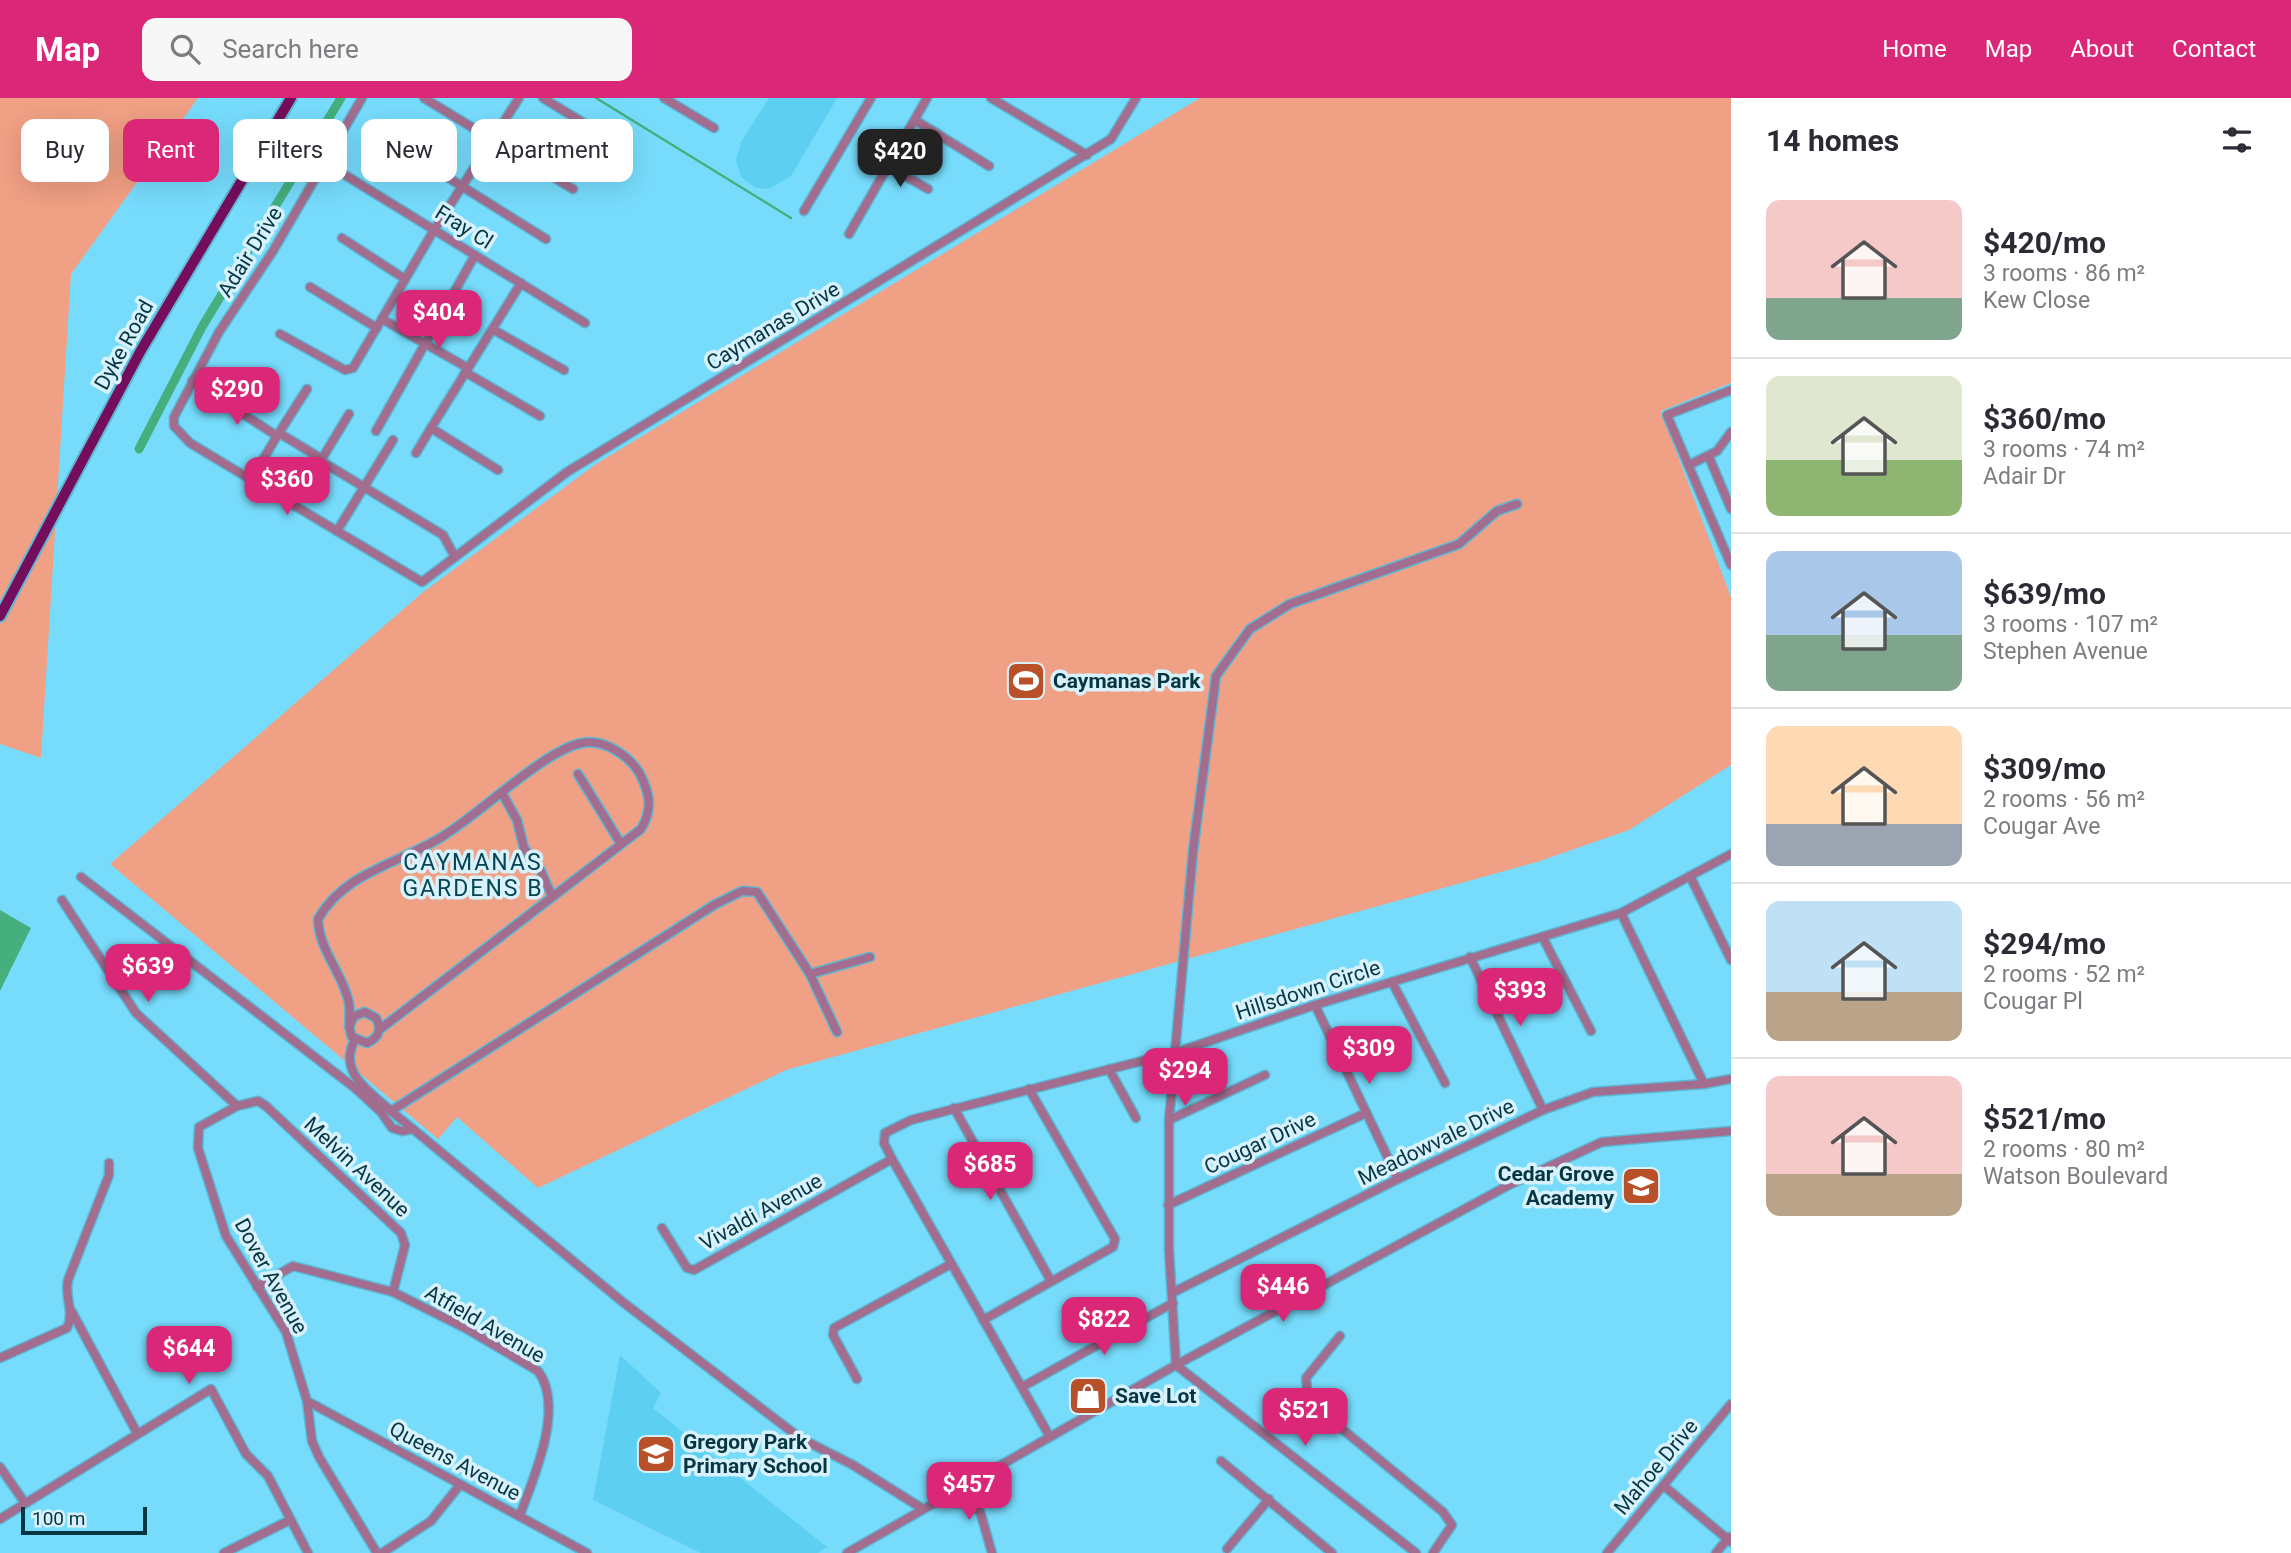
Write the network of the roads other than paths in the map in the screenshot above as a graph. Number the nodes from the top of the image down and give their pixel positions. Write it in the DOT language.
graph roads {
  1 [pos="291,98"];
  2 [pos="362,98"];
  3 [pos="425,98"];
  4 [pos="519,98"];
  5 [pos="543,98"];
  6 [pos="664,98"];
  7 [pos="871,98"];
  8 [pos="927,98"];
  9 [pos="991,98"];
  10 [pos="1136,98"];
  11 [pos="505,119"];
  12 [pos="577,119"];
  13 [pos="915,120"];
  14 [pos="347,123"];
  15 [pos="471,126"];
  16 [pos="714,128"];
  17 [pos="1087,155"];
  18 [pos="886,165"];
  19 [pos="989,166"];
  20 [pos="471,174"];
  21 [pos="347,176"];
  22 [pos="312,182"];
  23 [pos="455,182"];
  24 [pos="562,182"];
  25 [pos="463,187"];
  26 [pos="573,189"];
  27 [pos="928,189"];
  28 [pos="804,211"];
  29 [pos="434,230"];
  30 [pos="849,234"];
  31 [pos="342,237"];
  32 [pos="546,239"];
  33 [pos="475,255"];
  34 [pos="405,279"];
  35 [pos="521,283"];
  36 [pos="310,287"];
  37 [pos="382,319"];
  38 [pos="585,323"];
  39 [pos="377,328"];
  40 [pos="494,330"];
  41 [pos="280,334"];
  42 [pos="426,343"];
  43 [pos="467,370"];
  44 [pos="564,370"];
  45 [pos="192,381"];
  46 [pos="307,389"];
  47 [pos="1731,390"];
  48 [pos="349,414"];
  49 [pos="540,416"];
  50 [pos="431,428"];
  51 [pos="376,430"];
  52 [pos="1731,432"];
  53 [pos="278,434"];
  54 [pos="393,440"];
  55 [pos="416,453"];
  56 [pos="1709,457"];
  57 [pos="322,460"];
  58 [pos="1689,465"];
  59 [pos="498,470"];
  60 [pos="251,480"];
  61 [pos="364,487"];
  62 [pos="1517,504"];
  63 [pos="294,505"];
  64 [pos="1731,509"];
  65 [pos="338,531"];
  66 [pos="455,556"];
  67 [pos="1731,565"];
  68 [pos="0,616"];
  69 [pos="578,774"];
  70 [pos="502,793"];
  71 [pos="621,844"];
  72 [pos="1731,854"];
  73 [pos="1690,876"];
  74 [pos="81,877"];
  75 [pos="552,896"];
  76 [pos="62,900"];
  77 [pos="1621,913"];
  78 [pos="1543,938"];
  79 [pos="870,957"];
  80 [pos="1470,957"];
  81 [pos="1731,960"];
  82 [pos="810,974"];
  83 [pos="1392,982"];
  84 [pos="1315,1005"];
  85 [pos="349,1027"];
  86 [pos="379,1030"];
  87 [pos="1591,1031"];
  88 [pos="837,1032"];
  89 [pos="355,1040"];
  90 [pos="1177,1052"];
  91 [pos="1109,1069"];
  92 [pos="1265,1075"];
  93 [pos="1731,1079"];
  94 [pos="1445,1083"];
  95 [pos="1704,1084"];
  96 [pos="1029,1089"];
  97 [pos="237,1106"];
  98 [pos="954,1108"];
  99 [pos="1543,1110"];
  100 [pos="391,1111"];
  101 [pos="1366,1113"];
  102 [pos="1136,1118"];
  103 [pos="1169,1120"];
  104 [pos="413,1129"];
  105 [pos="1731,1131"];
  106 [pos="892,1159"];
  107 [pos="109,1163"];
  108 [pos="1398,1179"];
  109 [pos="1168,1205"];
  110 [pos="662,1228"];
  111 [pos="951,1264"];
  112 [pos="1051,1281"];
  113 [pos="257,1287"];
  114 [pos="393,1292"];
  115 [pos="1173,1298"];
  116 [pos="70,1309"];
  117 [pos="983,1320"];
  118 [pos="1340,1336"];
  119 [pos="0,1358"];
  120 [pos="1176,1365"];
  121 [pos="857,1379"];
  122 [pos="1022,1387"];
  123 [pos="307,1401"];
  124 [pos="1731,1404"];
  125 [pos="136,1433"];
  126 [pos="1051,1437"];
  127 [pos="1221,1461"];
  128 [pos="0,1468"];
  129 [pos="459,1486"];
  130 [pos="1664,1486"];
  131 [pos="1269,1499"];
  132 [pos="935,1502"];
  133 [pos="25,1503"];
  134 [pos="923,1509"];
  135 [pos="520,1515"];
  136 [pos="0,1519"];
  137 [pos="290,1520"];
  138 [pos="1730,1539"];
  139 [pos="571,1545"];
  140 [pos="1227,1549"];
  141 [pos="1330,1552"];
  142 [pos="224,1553"];
  143 [pos="308,1553"];
  144 [pos="379,1553"];
  145 [pos="565,1553"];
  146 [pos="586,1553"];
  147 [pos="847,1553"];
  148 [pos="992,1553"];
  149 [pos="1416,1553"];
  150 [pos="1433,1553"];
  151 [pos="1607,1553"];
  152 [pos="1716,1553"];
  1 -- 68 [label="main road, Dyke Road"];
  2 -- 14 [label="street, Adair Drive"];
  3 -- 15 [label="street"];
  4 -- 11 [label="street"];
  5 -- 12 [label="street"];
  6 -- 16 [label="street"];
  7 -- 28 [label="street"];
  8 -- 13 [label="street"];
  9 -- 17 [label="street"];
  10 -- 17 [label="street, Caymanas Drive"];
  13 -- 18 [label="street"];
  13 -- 19 [label="street"];
  17 -- 66 [label="street, Caymanas Drive"];
  18 -- 27 [label="street"];
  18 -- 30 [label="street"];
  20 -- 25 [label="street"];
  21 -- 29 [label="street, Fray Cl"];
  22 -- 45 [label="street, Adair Drive"];
  23 -- 25 [label="street"];
  24 -- 26 [label="street"];
  25 -- 29 [label="street"];
  25 -- 32 [label="street"];
  29 -- 33 [label="street, Fray Cl"];
  29 -- 34 [label="street"];
  31 -- 34 [label="street"];
  33 -- 35 [label="street, Fray Cl"];
  33 -- 42 [label="street"];
  34 -- 37 [label="street"];
  35 -- 38 [label="street, Fray Cl"];
  35 -- 40 [label="street"];
  36 -- 39 [label="street"];
  37 -- 39 [label="street"];
  37 -- 42 [label="street"];
  39 -- 41 [label="street"];
  40 -- 43 [label="street"];
  40 -- 44 [label="street"];
  42 -- 43 [label="street"];
  42 -- 51 [label="street"];
  43 -- 49 [label="street"];
  43 -- 50 [label="street"];
  45 -- 53 [label="street"];
  45 -- 60 [label="street, Adair Drive"];
  46 -- 53 [label="street"];
  47 -- 58 [label="street"];
  48 -- 57 [label="street"];
  50 -- 55 [label="street"];
  50 -- 59 [label="street"];
  52 -- 56 [label="street"];
  53 -- 57 [label="street"];
  53 -- 60 [label="street"];
  54 -- 61 [label="street"];
  56 -- 58 [label="street"];
  56 -- 64 [label="street"];
  57 -- 61 [label="street"];
  57 -- 63 [label="street"];
  58 -- 67 [label="street"];
  60 -- 63 [label="street"];
  61 -- 65 [label="street"];
  61 -- 66 [label="street"];
  62 -- 90 [label="street"];
  63 -- 65 [label="street"];
  65 -- 66 [label="street, Caymanas Drive"];
  69 -- 71 [label="street"];
  70 -- 71 [label="street"];
  70 -- 75 [label="street"];
  70 -- 85 [label="street"];
  71 -- 75 [label="street"];
  72 -- 73 [label="street, Hillsdown Circle"];
  73 -- 77 [label="street, Hillsdown Circle"];
  73 -- 81 [label="street"];
  74 -- 104 [label="street"];
  75 -- 86 [label="street"];
  76 -- 97 [label="street"];
  77 -- 78 [label="street, Hillsdown Circle"];
  77 -- 95 [label="street"];
  78 -- 80 [label="street, Hillsdown Circle"];
  78 -- 87 [label="street"];
  79 -- 82 [label="street"];
  80 -- 83 [label="street, Hillsdown Circle"];
  80 -- 99 [label="street"];
  82 -- 88 [label="street"];
  82 -- 100 [label="street"];
  83 -- 84 [label="street, Hillsdown Circle"];
  83 -- 94 [label="street"];
  84 -- 90 [label="street, Hillsdown Circle"];
  84 -- 101 [label="street"];
  85 -- 86 [label="street"];
  85 -- 89 [label="street"];
  86 -- 89 [label="street"];
  89 -- 100 [label="street"];
  90 -- 91 [label="street, Hillsdown Circle"];
  90 -- 103 [label="street"];
  91 -- 96 [label="street, Hillsdown Circle"];
  91 -- 102 [label="street"];
  92 -- 103 [label="street"];
  93 -- 95 [label="street, Meadowvale Drive"];
  95 -- 99 [label="street, Meadowvale Drive"];
  96 -- 98 [label="street, Hillsdown Circle"];
  96 -- 112 [label="street"];
  97 -- 113 [label="street, Dover Avenue"];
  97 -- 114 [label="street, Melvin Avenue"];
  98 -- 106 [label="street, Hillsdown Circle"];
  98 -- 112 [label="street"];
  99 -- 108 [label="street, Meadowvale Drive"];
  100 -- 104 [label="street"];
  101 -- 108 [label="street"];
  101 -- 109 [label="street, Cougar Drive"];
  103 -- 109 [label="street"];
  104 -- 134 [label="street"];
  105 -- 120 [label="street"];
  106 -- 110 [label="street, Vivaldi Avenue"];
  106 -- 111 [label="street"];
  107 -- 116 [label="street"];
  108 -- 115 [label="street, Meadowvale Drive"];
  109 -- 115 [label="street"];
  111 -- 117 [label="street"];
  111 -- 121 [label="street"];
  112 -- 117 [label="street"];
  113 -- 114 [label="street, Atfield Avenue"];
  113 -- 123 [label="street, Dover Avenue"];
  114 -- 135 [label="street, Atfield Avenue"];
  115 -- 120 [label="street"];
  115 -- 122 [label="street, Meadowvale Drive"];
  116 -- 119 [label="street"];
  116 -- 125 [label="street"];
  117 -- 122 [label="street"];
  118 -- 150 [label="street"];
  120 -- 126 [label="street"];
  120 -- 149 [label="street"];
  122 -- 126 [label="street"];
  123 -- 129 [label="street, Queens Avenue"];
  123 -- 144 [label="street, Dover Avenue"];
  124 -- 130 [label="street, Mahoe Drive"];
  125 -- 133 [label="street"];
  125 -- 137 [label="street"];
  126 -- 132 [label="street"];
  127 -- 131 [label="street"];
  128 -- 133 [label="street"];
  129 -- 135 [label="street, Queens Avenue"];
  129 -- 144 [label="street"];
  130 -- 138 [label="street"];
  130 -- 151 [label="street, Mahoe Drive"];
  131 -- 140 [label="street"];
  131 -- 141 [label="street"];
  132 -- 134 [label="street"];
  132 -- 148 [label="street"];
  133 -- 136 [label="street"];
  134 -- 147 [label="street"];
  135 -- 139 [label="street, Queens Avenue"];
  137 -- 142 [label="street"];
  137 -- 143 [label="street"];
  138 -- 152 [label="street"];
  139 -- 145 [label="street"];
  139 -- 146 [label="street, Queens Avenue"];
}
